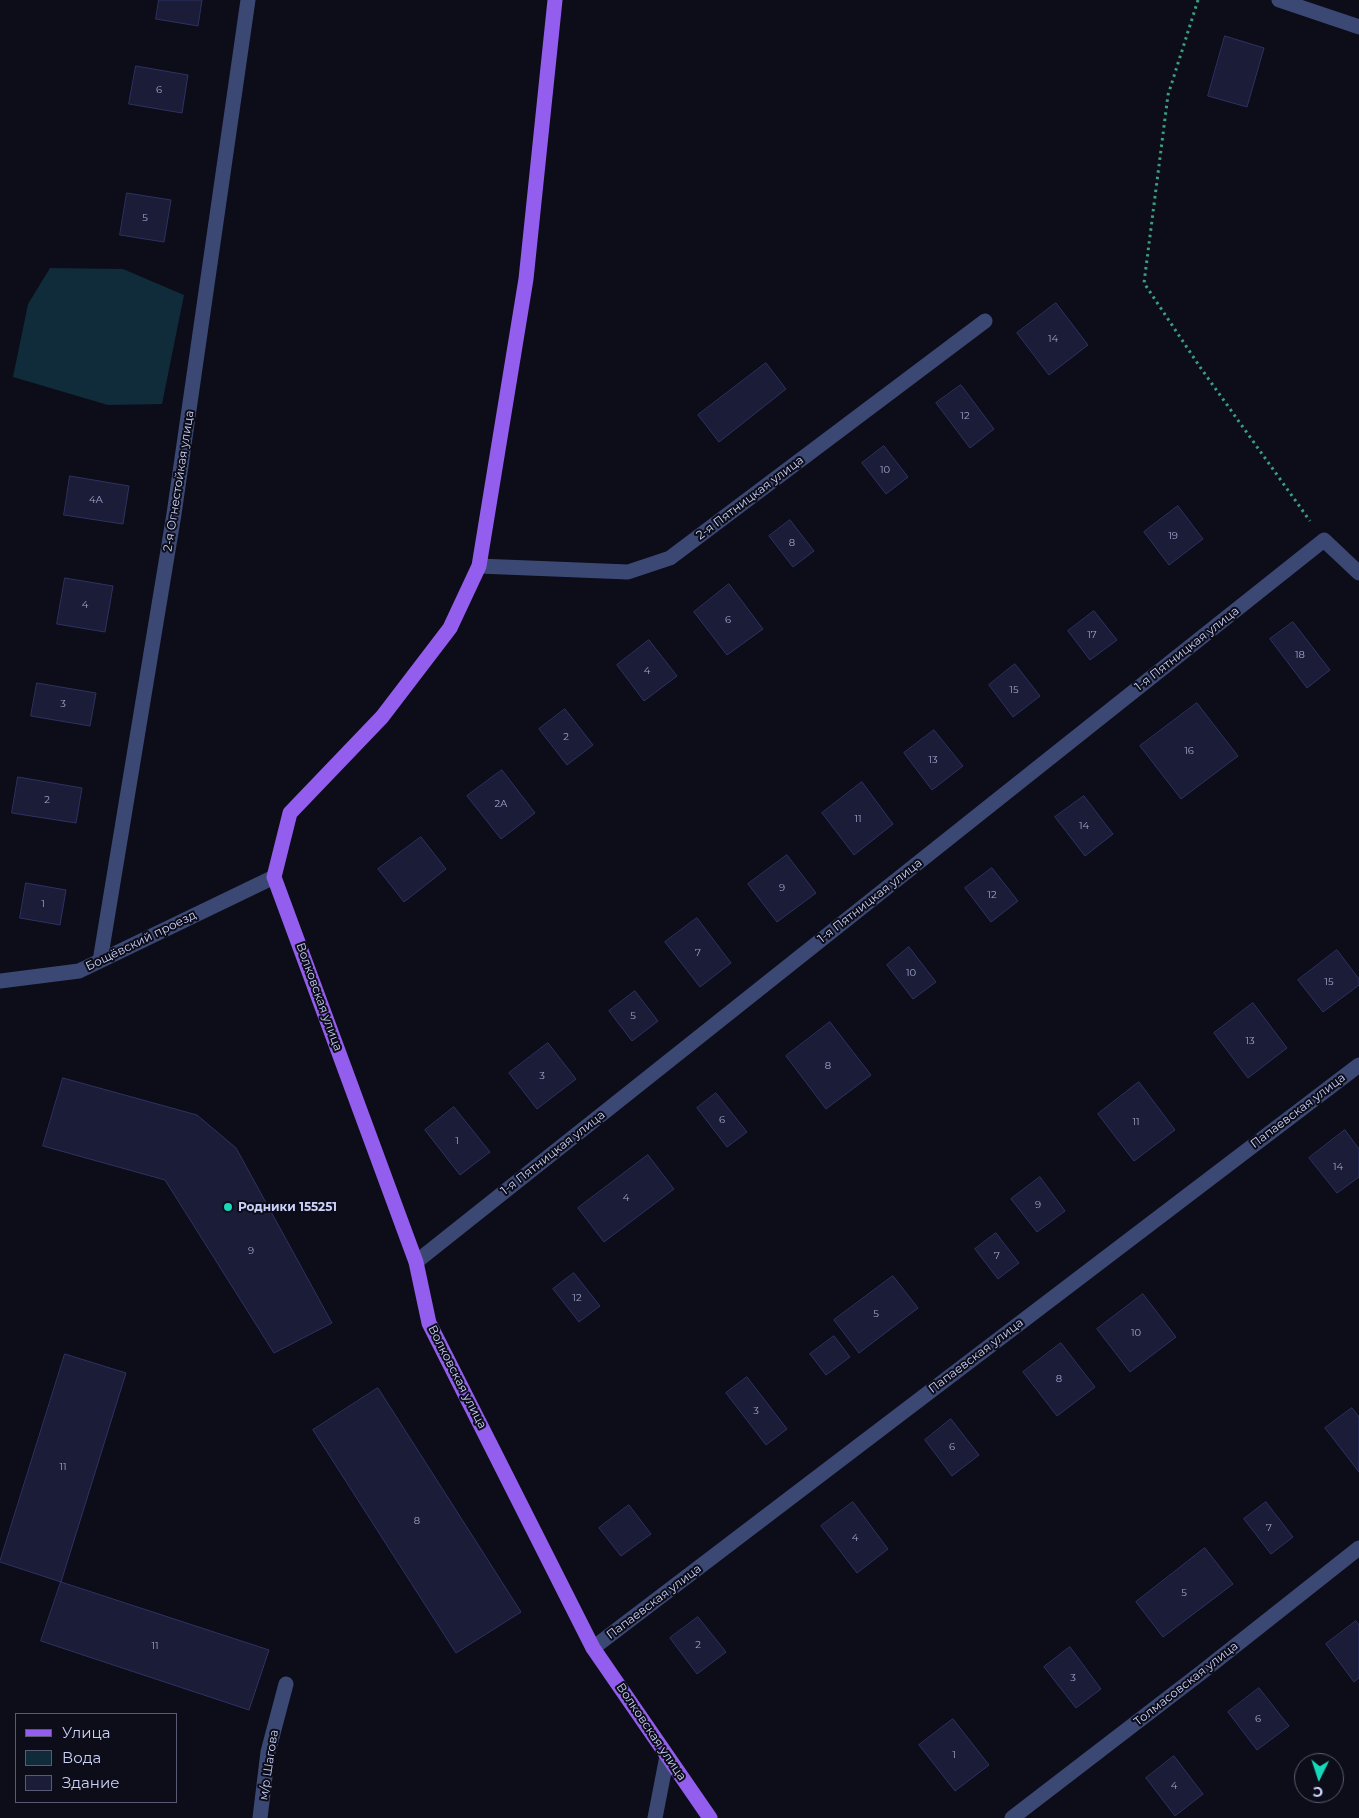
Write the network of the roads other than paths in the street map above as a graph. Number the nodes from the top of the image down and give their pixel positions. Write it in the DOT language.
graph roads {
  1 [pos="248,0"];
  2 [pos="555,0"];
  3 [pos="1279,0"];
  4 [pos="1359,27"];
  5 [pos="985,321"];
  6 [pos="478,566"];
  7 [pos="1359,573"];
  8 [pos="274,877"];
  9 [pos="100,960"];
  10 [pos="0,981"];
  11 [pos="1359,1064"];
  12 [pos="416,1262"];
  13 [pos="1359,1548"];
  14 [pos="593,1648"];
  15 [pos="286,1684"];
  16 [pos="667,1756"];
  17 [pos="260,1818"];
  18 [pos="655,1818"];
  19 [pos="710,1818"];
  20 [pos="1012,1818"];
  1 -- 9 [label="street, 2-я Огнестойкая улица"];
  2 -- 6 [label="main road"];
  3 -- 4 [label="street"];
  5 -- 6 [label="street, 2-я Пятницкая улица"];
  6 -- 8 [label="main road"];
  7 -- 12 [label="street, 1-я Пятницкая улица"];
  8 -- 9 [label="street, Бощёвский проезд"];
  8 -- 12 [label="main road, Волковская улица"];
  9 -- 10 [label="street, Бощёвский проезд"];
  11 -- 14 [label="street, Папаевская улица"];
  12 -- 14 [label="main road, Волковская улица"];
  13 -- 20 [label="street, Толмасовская улица"];
  14 -- 16 [label="main road, Волковская улица"];
  15 -- 17 [label="street, м/р Шагова"];
  16 -- 18 [label="street"];
  16 -- 19 [label="main road, Волковская улица"];
}
